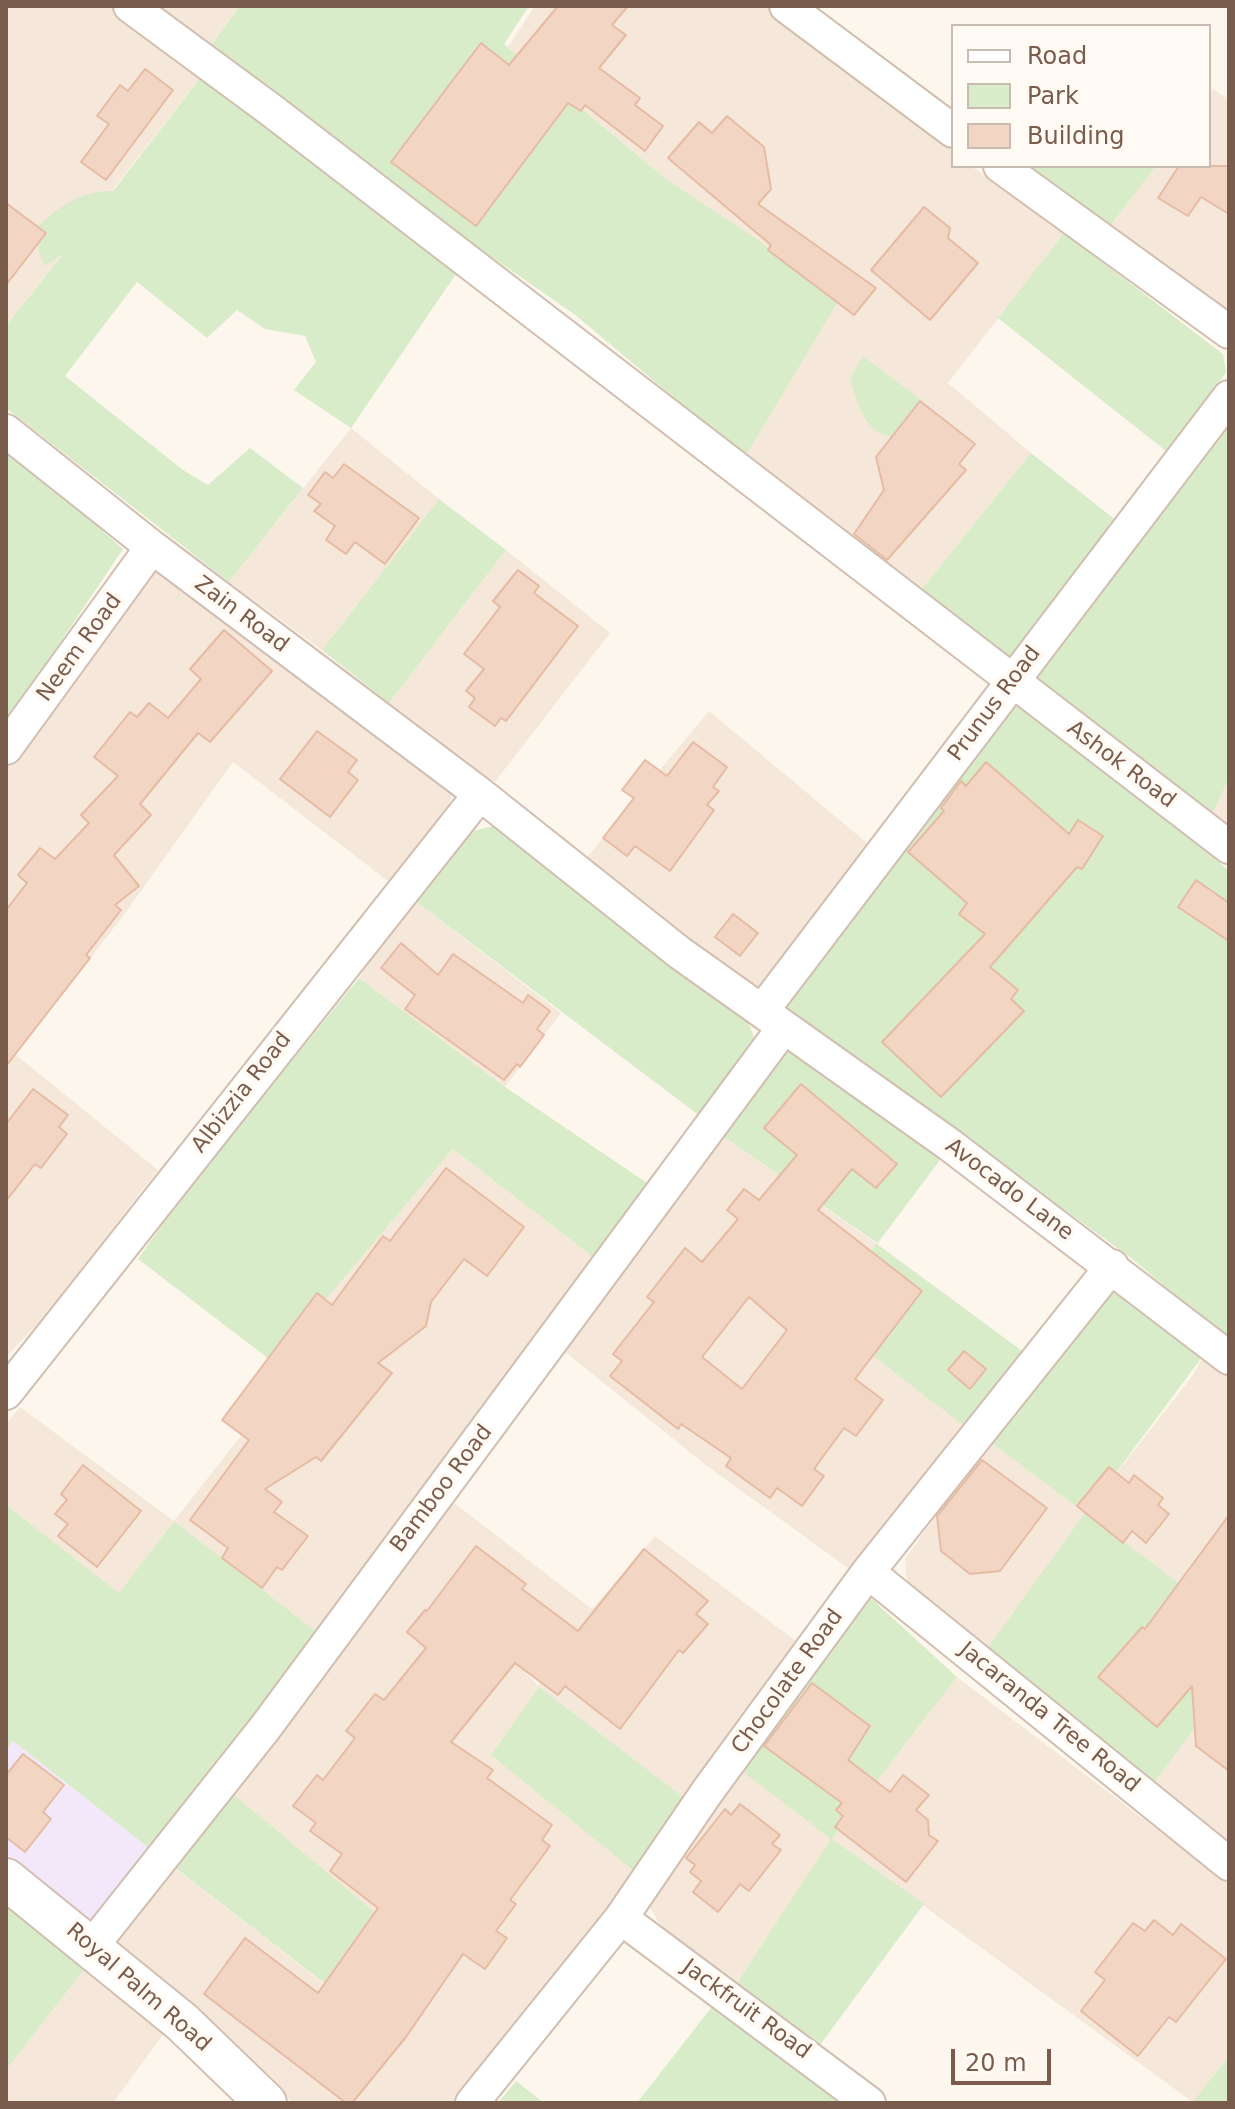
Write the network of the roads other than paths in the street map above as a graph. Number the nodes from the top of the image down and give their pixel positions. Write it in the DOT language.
graph roads {
  1 [pos="130,6"];
  2 [pos="786,6"];
  3 [pos="951,130"];
  4 [pos="1003,168"];
  5 [pos="1229,332"];
  6 [pos="1229,397"];
  7 [pos="6,431"];
  8 [pos="152,547"];
  9 [pos="1012,682"];
  10 [pos="6,748"];
  11 [pos="480,794"];
  12 [pos="1229,847"];
  13 [pos="773,1019"];
  14 [pos="1112,1266"];
  15 [pos="1229,1358"];
  16 [pos="6,1393"];
  17 [pos="868,1572"];
  18 [pos="1229,1864"];
  19 [pos="6,1879"];
  20 [pos="621,1918"];
  21 [pos="92,1946"];
  22 [pos="260,2101"];
  23 [pos="472,2103"];
  24 [pos="869,2103"];
  1 -- 9 [label="street, Ashok Road"];
  2 -- 3 [label="street"];
  4 -- 5 [label="street"];
  6 -- 9 [label="street, Prunus Road"];
  7 -- 8 [label="street, Zain Road"];
  8 -- 10 [label="street, Neem Road"];
  8 -- 11 [label="street, Zain Road"];
  9 -- 12 [label="street, Ashok Road"];
  9 -- 13 [label="street, Prunus Road"];
  11 -- 13 [label="street, Zain Road"];
  11 -- 16 [label="street, Albizzia Road"];
  13 -- 14 [label="street, Avocado Lane"];
  13 -- 21 [label="street, Bamboo Road"];
  14 -- 15 [label="street, Avocado Lane"];
  14 -- 17 [label="street, Chocolate Road"];
  17 -- 18 [label="street, Jacaranda Tree Road"];
  17 -- 20 [label="street, Chocolate Road"];
  19 -- 21 [label="street, Royal Palm Road"];
  20 -- 23 [label="street, Chocolate Road"];
  20 -- 24 [label="street, Jackfruit Road"];
  21 -- 22 [label="street, Royal Palm Road"];
}
